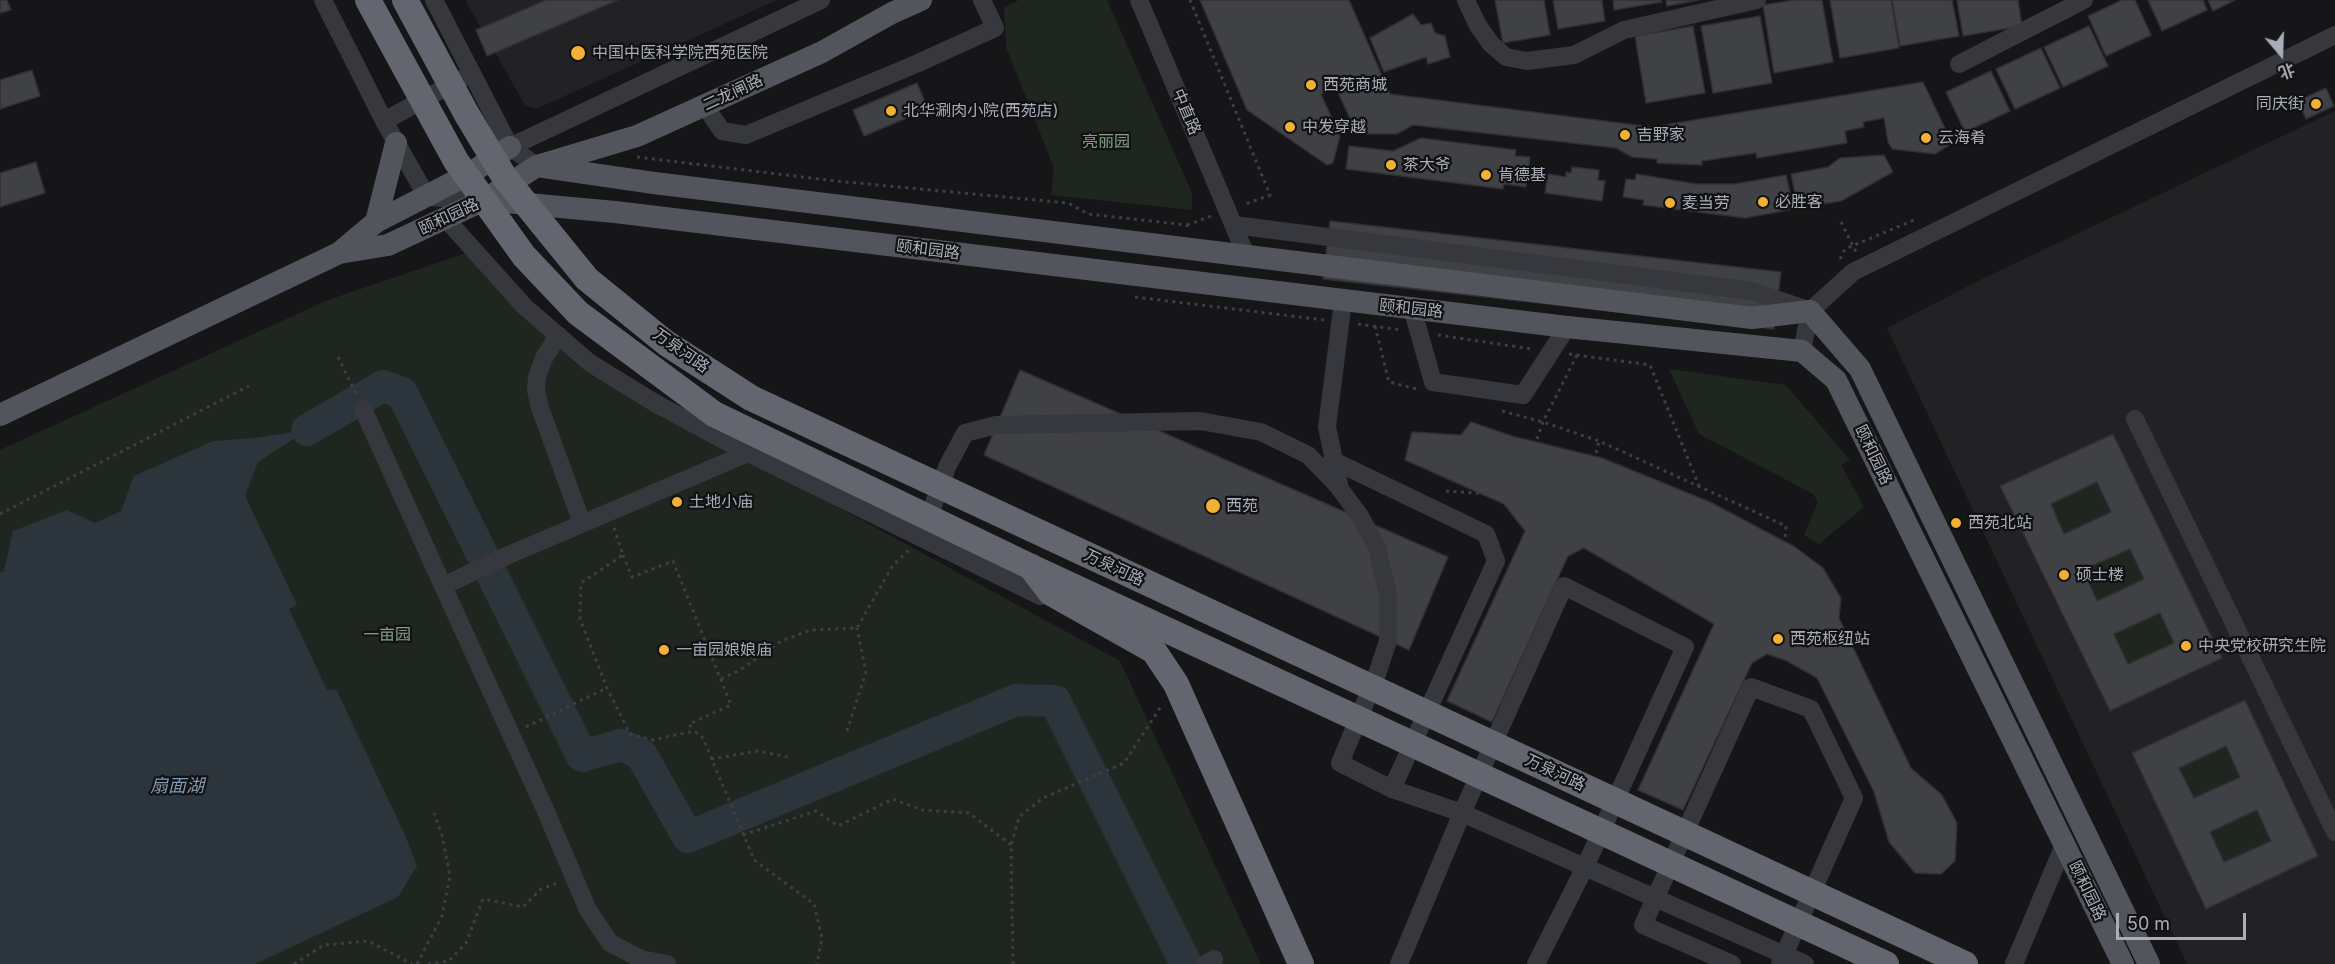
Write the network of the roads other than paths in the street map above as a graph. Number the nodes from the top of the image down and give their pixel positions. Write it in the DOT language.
graph roads {
  1 [pos="323,0"];
  2 [pos="368,0"];
  3 [pos="405,0"];
  4 [pos="434,0"];
  5 [pos="821,0"];
  6 [pos="921,0"];
  7 [pos="982,0"];
  8 [pos="1139,0"];
  9 [pos="1466,0"];
  10 [pos="1757,0"];
  11 [pos="2078,1"];
  12 [pos="2335,35"];
  13 [pos="1959,64"];
  14 [pos="471,74"];
  15 [pos="425,99"];
  16 [pos="705,105"];
  17 [pos="384,121"];
  18 [pos="396,143"];
  19 [pos="510,147"];
  20 [pos="537,166"];
  21 [pos="469,174"];
  22 [pos="427,197"];
  23 [pos="484,200"];
  24 [pos="1231,217"];
  25 [pos="445,219"];
  26 [pos="376,222"];
  27 [pos="339,254"];
  28 [pos="1246,255"];
  29 [pos="1343,301"];
  30 [pos="1412,308"];
  31 [pos="1810,311"];
  32 [pos="1567,327"];
  33 [pos="558,336"];
  34 [pos="1802,351"];
  35 [pos="363,409"];
  36 [pos="0,415"];
  37 [pos="2135,419"];
  38 [pos="748,453"];
  39 [pos="1332,460"];
  40 [pos="1340,489"];
  41 [pos="582,523"];
  42 [pos="921,538"];
  43 [pos="1031,567"];
  44 [pos="442,586"];
  45 [pos="1040,596"];
  46 [pos="1392,789"];
  47 [pos="1462,813"];
  48 [pos="2335,832"];
  49 [pos="2064,845"];
  50 [pos="1585,867"];
  51 [pos="1655,897"];
  52 [pos="1782,959"];
  53 [pos="667,964"];
  54 [pos="1301,964"];
  55 [pos="1399,964"];
  56 [pos="1536,964"];
  57 [pos="1732,964"];
  58 [pos="1805,964"];
  59 [pos="1886,964"];
  60 [pos="1965,964"];
  61 [pos="2014,964"];
  62 [pos="2123,964"];
  63 [pos="2149,964"];
  1 -- 17 [label="street"];
  2 -- 43 [label="highway, 万泉河路, bridge"];
  3 -- 60 [label="highway, 万泉河路, bridge"];
  4 -- 14 [label="street"];
  5 -- 19 [label="street"];
  6 -- 16 [label="main road, 二龙闸路"];
  7 -- 16 [label="street"];
  8 -- 24 [label="street, 中直路"];
  9 -- 10 [label="street"];
  11 -- 13 [label="street"];
  12 -- 31 [label="street"];
  14 -- 15 [label="street"];
  14 -- 19 [label="street"];
  15 -- 17 [label="street"];
  15 -- 21 [label="street"];
  16 -- 20 [label="main road, 二龙闸路"];
  17 -- 18 [label="street"];
  18 -- 22 [label="street"];
  18 -- 26 [label="main road"];
  19 -- 20 [label="street"];
  19 -- 21 [label="main road, 颐和园路"];
  20 -- 23 [label="main road, 二龙闸路"];
  20 -- 28 [label="main road, 颐和园路"];
  21 -- 22 [label="main road, 颐和园路"];
  21 -- 23 [label="street"];
  22 -- 23 [label="street"];
  22 -- 26 [label="main road, 颐和园路"];
  23 -- 25 [label="main road, 颐和园路"];
  23 -- 29 [label="main road, 颐和园路"];
  24 -- 28 [label="street, 中直路"];
  24 -- 31 [label="street"];
  25 -- 27 [label="main road, 颐和园路"];
  25 -- 33 [label="street"];
  26 -- 27 [label="main road, 颐和园路"];
  27 -- 36 [label="main road, 颐和园路"];
  28 -- 31 [label="main road, 颐和园路"];
  29 -- 30 [label="main road, 颐和园路"];
  29 -- 39 [label="street"];
  30 -- 32 [label="main road, 颐和园路"];
  30 -- 32 [label="street"];
  31 -- 34 [label="street"];
  31 -- 63 [label="main road, 颐和园路"];
  32 -- 34 [label="main road, 颐和园路"];
  33 -- 38 [label="street"];
  33 -- 41 [label="street"];
  34 -- 49 [label="main road, 颐和园路"];
  35 -- 44 [label="street"];
  37 -- 48 [label="street"];
  38 -- 41 [label="street"];
  38 -- 42 [label="street"];
  39 -- 40 [label="street"];
  39 -- 46 [label="street"];
  40 -- 42 [label="street"];
  40 -- 46 [label="street"];
  41 -- 44 [label="street"];
  42 -- 45 [label="street"];
  43 -- 54 [label="highway"];
  43 -- 59 [label="highway, 万泉河路, bridge"];
  44 -- 53 [label="street"];
  46 -- 47 [label="street"];
  47 -- 50 [label="street"];
  47 -- 50 [label="street"];
  47 -- 55 [label="street"];
  49 -- 61 [label="street"];
  49 -- 62 [label="main road, 颐和园路"];
  50 -- 51 [label="street"];
  50 -- 56 [label="street"];
  51 -- 52 [label="street"];
  51 -- 52 [label="street"];
  51 -- 57 [label="street"];
  52 -- 58 [label="street"];
}
